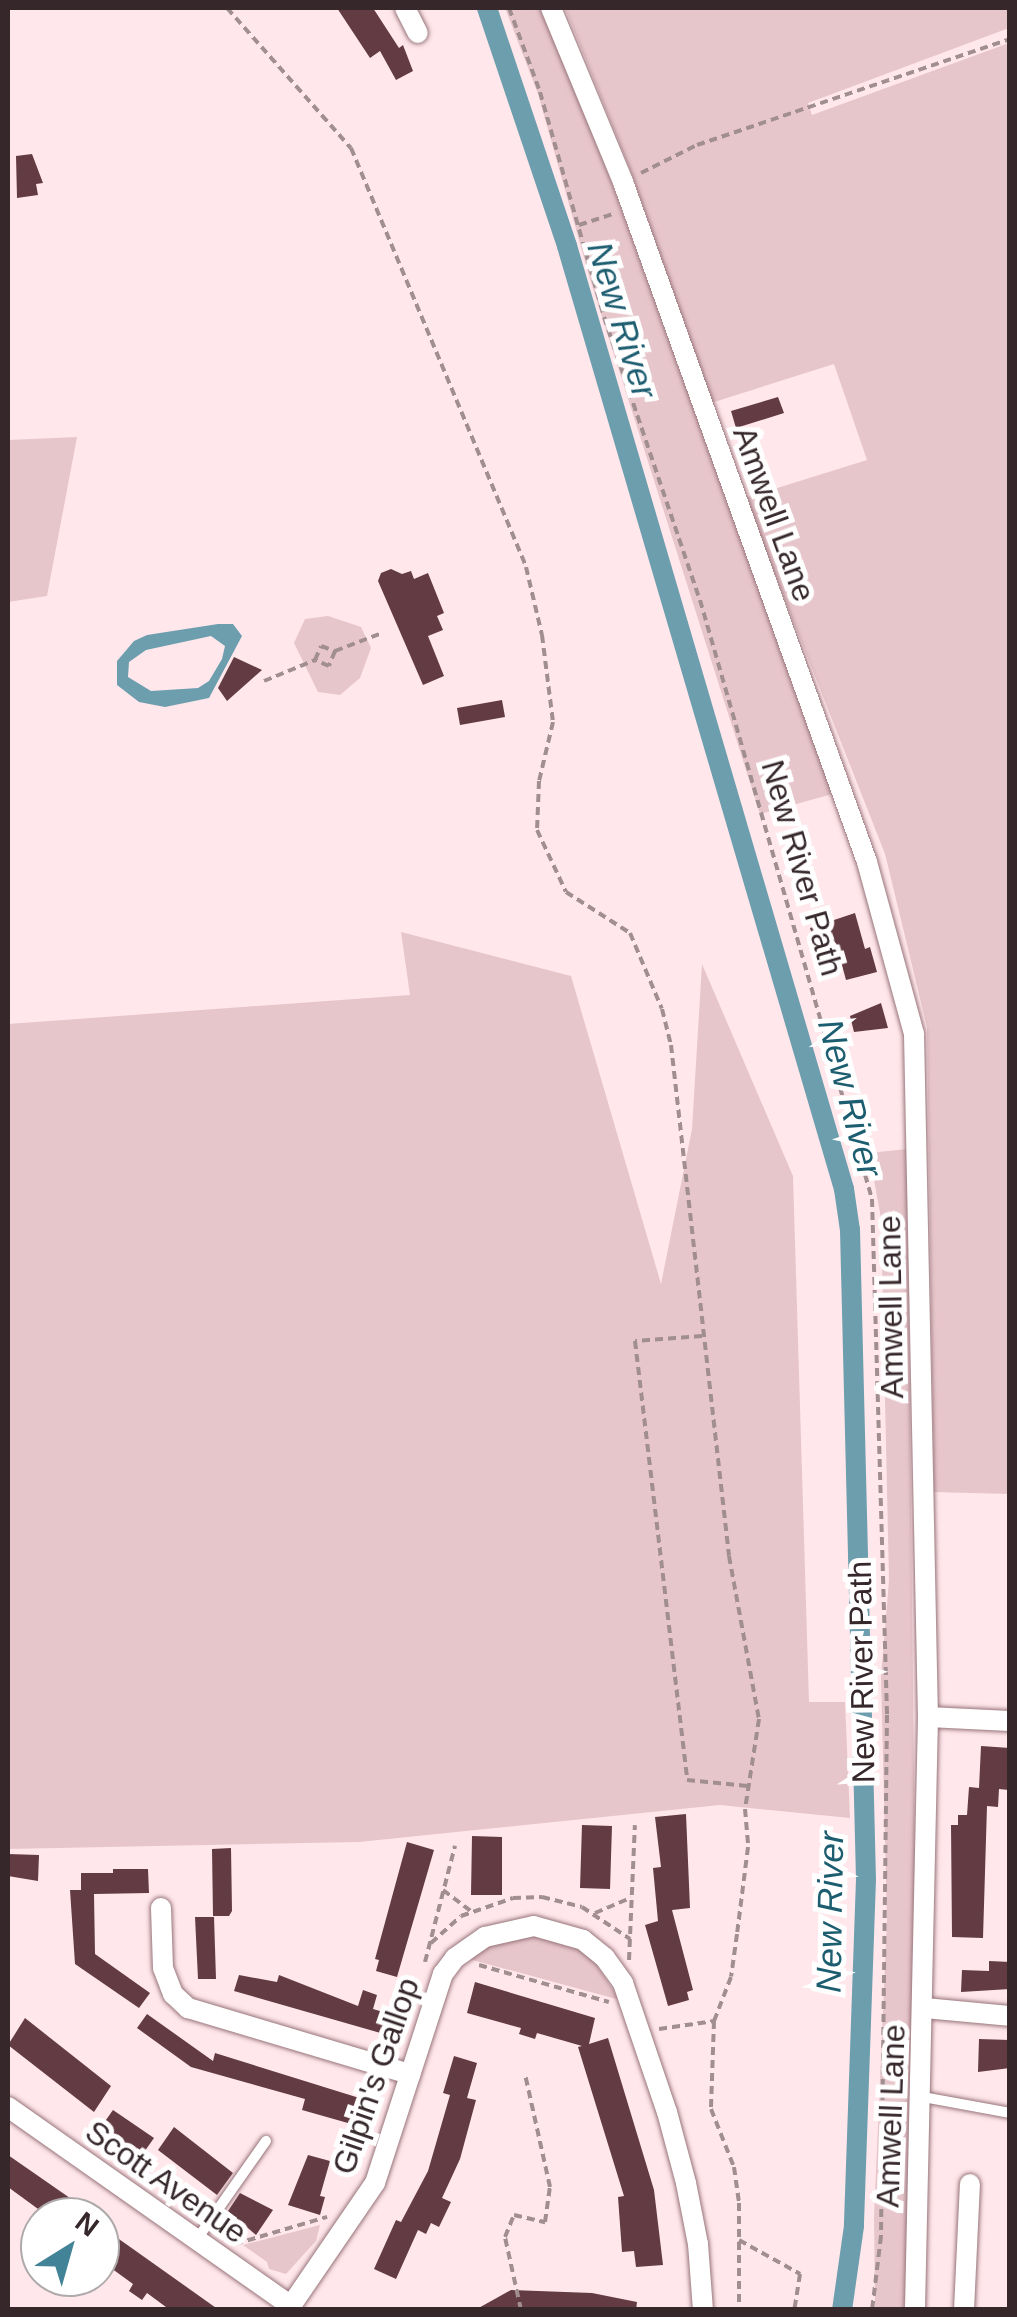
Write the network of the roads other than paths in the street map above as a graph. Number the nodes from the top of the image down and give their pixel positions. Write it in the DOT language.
graph roads {
  1 [pos="404,8"];
  2 [pos="550,8"];
  3 [pos="418,32"];
  4 [pos="928,1717"];
  5 [pos="1010,1721"];
  6 [pos="161,1908"];
  7 [pos="924,2008"];
  8 [pos="1010,2016"];
  9 [pos="410,2074"];
  10 [pos="923,2097"];
  11 [pos="8,2107"];
  12 [pos="1010,2113"];
  13 [pos="266,2140"];
  14 [pos="970,2184"];
  15 [pos="205,2245"];
  16 [pos="289,2308"];
  17 [pos="702,2310"];
  18 [pos="915,2310"];
  19 [pos="964,2310"];
  1 -- 3 [label="street"];
  2 -- 4 [label="street, Amwell Lane"];
  4 -- 5 [label="street"];
  4 -- 7 [label="street, Amwell Lane"];
  6 -- 9 [label="street"];
  7 -- 8 [label="street"];
  7 -- 10 [label="street, Amwell Lane"];
  9 -- 16 [label="street, Gilpin's Gallop"];
  9 -- 17 [label="street, Gilpin's Gallop"];
  10 -- 12 [label="lane"];
  10 -- 18 [label="street, Amwell Lane"];
  11 -- 15 [label="street, Scott Avenue"];
  13 -- 15 [label="lane"];
  14 -- 19 [label="street"];
  15 -- 16 [label="street, Scott Avenue"];
}
